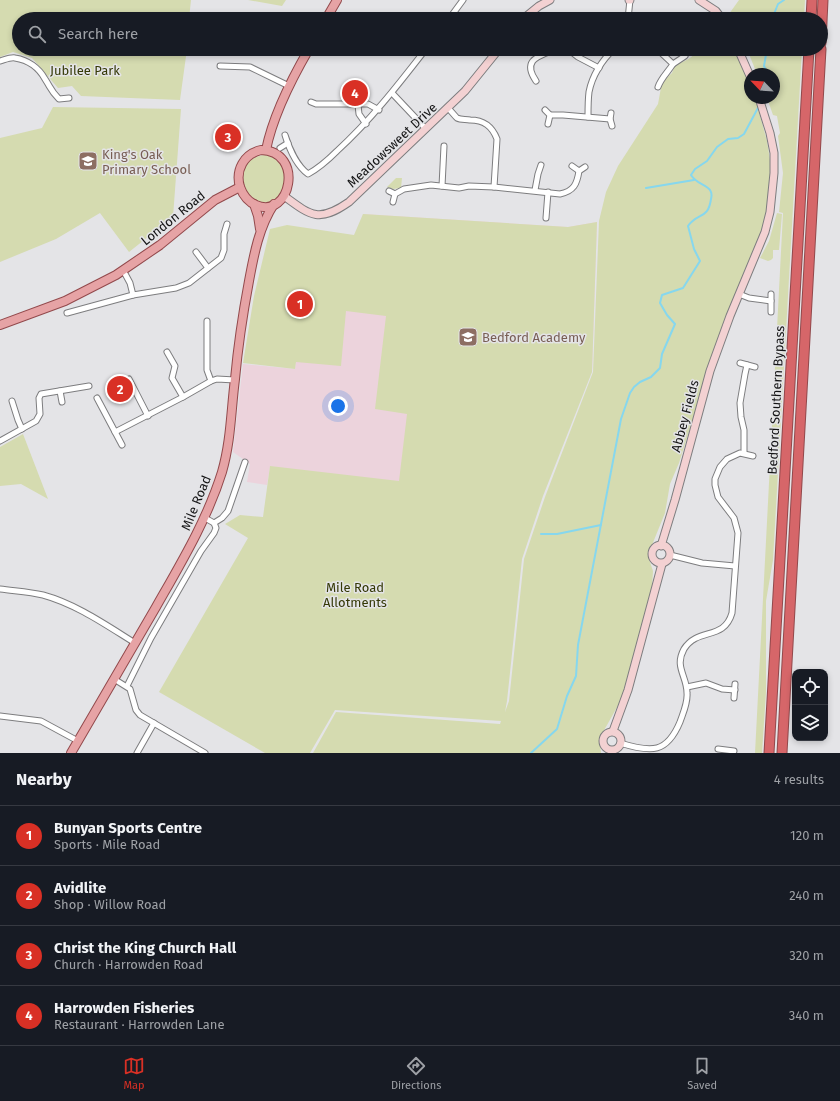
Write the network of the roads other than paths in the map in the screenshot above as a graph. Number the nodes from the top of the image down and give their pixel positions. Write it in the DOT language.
graph roads {
  1 [pos="337,0"];
  2 [pos="463,0"];
  3 [pos="550,0"];
  4 [pos="630,0"];
  5 [pos="699,0"];
  6 [pos="812,0"];
  7 [pos="823,0"];
  8 [pos="330,12"];
  9 [pos="454,12"];
  10 [pos="532,12"];
  11 [pos="629,12"];
  12 [pos="717,12"];
  13 [pos="811,12"];
  14 [pos="822,12"];
  15 [pos="305,56"];
  16 [pos="421,56"];
  17 [pos="493,56"];
  18 [pos="538,56"];
  19 [pos="577,56"];
  20 [pos="608,56"];
  21 [pos="664,56"];
  22 [pos="685,56"];
  23 [pos="741,56"];
  24 [pos="809,56"];
  25 [pos="821,56"];
  26 [pos="0,61"];
  27 [pos="673,64"];
  28 [pos="220,66"];
  29 [pos="599,68"];
  30 [pos="746,68"];
  31 [pos="536,81"];
  32 [pos="289,86"];
  33 [pos="658,87"];
  34 [pos="392,93"];
  35 [pos="69,98"];
  36 [pos="311,102"];
  37 [pos="358,104"];
  38 [pos="761,104"];
  39 [pos="448,108"];
  40 [pos="379,110"];
  41 [pos="545,110"];
  42 [pos="611,113"];
  43 [pos="550,115"];
  44 [pos="588,117"];
  45 [pos="610,119"];
  46 [pos="366,124"];
  47 [pos="548,124"];
  48 [pos="612,126"];
  49 [pos="426,129"];
  50 [pos="285,135"];
  51 [pos="288,143"];
  52 [pos="444,146"];
  53 [pos="280,148"];
  54 [pos="266,150"];
  55 [pos="541,165"];
  56 [pos="572,166"];
  57 [pos="584,167"];
  58 [pos="580,171"];
  59 [pos="442,186"];
  60 [pos="240,187"];
  61 [pos="494,187"];
  62 [pos="535,190"];
  63 [pos="389,191"];
  64 [pos="548,192"];
  65 [pos="395,194"];
  66 [pos="284,196"];
  67 [pos="393,202"];
  68 [pos="254,204"];
  69 [pos="274,204"];
  70 [pos="546,218"];
  71 [pos="227,224"];
  72 [pos="260,232"];
  73 [pos="196,252"];
  74 [pos="208,268"];
  75 [pos="123,270"];
  76 [pos="739,294"];
  77 [pos="771,294"];
  78 [pos="133,295"];
  79 [pos="771,301"];
  80 [pos="771,312"];
  81 [pos="67,313"];
  82 [pos="207,321"];
  83 [pos="0,325"];
  84 [pos="167,352"];
  85 [pos="740,363"];
  86 [pos="747,365"];
  87 [pos="755,367"];
  88 [pos="129,379"];
  89 [pos="235,380"];
  90 [pos="211,381"];
  91 [pos="89,386"];
  92 [pos="60,391"];
  93 [pos="183,397"];
  94 [pos="97,398"];
  95 [pos="12,401"];
  96 [pos="62,402"];
  97 [pos="148,416"];
  98 [pos="22,429"];
  99 [pos="115,432"];
  100 [pos="0,441"];
  101 [pos="122,445"];
  102 [pos="744,453"];
  103 [pos="753,456"];
  104 [pos="245,462"];
  105 [pos="205,518"];
  106 [pos="214,524"];
  107 [pos="661,546"];
  108 [pos="670,555"];
  109 [pos="662,564"];
  110 [pos="735,566"];
  111 [pos="0,589"];
  112 [pos="135,643"];
  113 [pos="114,679"];
  114 [pos="735,684"];
  115 [pos="127,686"];
  116 [pos="687,687"];
  117 [pos="735,690"];
  118 [pos="734,698"];
  119 [pos="0,716"];
  120 [pos="154,723"];
  121 [pos="613,732"];
  122 [pos="78,741"];
  123 [pos="620,743"];
  124 [pos="718,750"];
  125 [pos="608,751"];
  126 [pos="734,751"];
  127 [pos="656,752"];
  128 [pos="725,752"];
  129 [pos="71,753"];
  130 [pos="137,753"];
  131 [pos="205,753"];
  132 [pos="769,753"];
  133 [pos="782,753"];
  1 -- 8 [label="main road"];
  2 -- 9 [label="street"];
  3 -- 10 [label="street"];
  4 -- 11 [label="street"];
  5 -- 12 [label="street"];
  6 -- 13 [label="highway"];
  7 -- 14 [label="highway"];
  15 -- 32 [label="main road"];
  16 -- 34 [label="street"];
  17 -- 39 [label="street, Meadowsweet Drive"];
  18 -- 31 [label="street"];
  19 -- 29 [label="street"];
  20 -- 29 [label="street"];
  21 -- 27 [label="street"];
  22 -- 27 [label="street"];
  23 -- 30 [label="street"];
  24 -- 132 [label="highway, Bedford Southern Bypass"];
  25 -- 133 [label="highway, Bedford Southern Bypass"];
  26 -- 35 [label="street"];
  27 -- 33 [label="street"];
  28 -- 32 [label="street"];
  29 -- 44 [label="street"];
  32 -- 54 [label="main road"];
  34 -- 40 [label="street"];
  34 -- 49 [label="street"];
  36 -- 37 [label="street"];
  37 -- 40 [label="street"];
  37 -- 46 [label="street"];
  38 -- 76 [label="street, Abbey Fields"];
  39 -- 49 [label="street, Meadowsweet Drive"];
  39 -- 61 [label="street"];
  40 -- 46 [label="street"];
  41 -- 43 [label="street"];
  42 -- 45 [label="street"];
  43 -- 44 [label="street"];
  43 -- 47 [label="street"];
  44 -- 45 [label="street"];
  45 -- 48 [label="street"];
  46 -- 51 [label="street"];
  49 -- 66 [label="street, Meadowsweet Drive"];
  50 -- 51 [label="street"];
  51 -- 53 [label="street"];
  52 -- 59 [label="street"];
  54 -- 60 [label="main road"];
  54 -- 66 [label="main road"];
  55 -- 62 [label="street"];
  56 -- 58 [label="street"];
  57 -- 58 [label="street"];
  58 -- 64 [label="street"];
  59 -- 61 [label="street"];
  59 -- 65 [label="street"];
  60 -- 68 [label="main road"];
  60 -- 75 [label="main road, London Road"];
  61 -- 62 [label="street"];
  62 -- 64 [label="street"];
  63 -- 65 [label="street"];
  64 -- 70 [label="street"];
  65 -- 67 [label="street"];
  66 -- 69 [label="main road"];
  68 -- 69 [label="main road"];
  68 -- 72 [label="main road, Mile Road"];
  69 -- 72 [label="main road, Mile Road"];
  71 -- 74 [label="street"];
  72 -- 89 [label="main road, Mile Road"];
  73 -- 74 [label="street"];
  74 -- 78 [label="street"];
  75 -- 78 [label="street"];
  75 -- 83 [label="main road, London Road"];
  76 -- 79 [label="street"];
  76 -- 107 [label="street, Abbey Fields"];
  77 -- 79 [label="street"];
  78 -- 81 [label="street"];
  79 -- 80 [label="street"];
  82 -- 90 [label="street"];
  84 -- 93 [label="street"];
  85 -- 86 [label="street"];
  86 -- 87 [label="street"];
  86 -- 102 [label="street"];
  88 -- 97 [label="street"];
  89 -- 90 [label="street"];
  89 -- 105 [label="main road, Mile Road"];
  90 -- 93 [label="street"];
  91 -- 92 [label="street"];
  92 -- 96 [label="street"];
  92 -- 98 [label="street"];
  93 -- 97 [label="street"];
  94 -- 99 [label="street"];
  95 -- 98 [label="street"];
  97 -- 99 [label="street"];
  98 -- 100 [label="street"];
  99 -- 101 [label="street"];
  102 -- 103 [label="street"];
  102 -- 110 [label="street"];
  104 -- 106 [label="street"];
  105 -- 106 [label="street"];
  105 -- 112 [label="main road, Mile Road"];
  106 -- 115 [label="street, Mile Road"];
  107 -- 108 [label="street"];
  107 -- 109 [label="street"];
  108 -- 109 [label="street"];
  108 -- 110 [label="street"];
  109 -- 121 [label="street"];
  110 -- 116 [label="street"];
  111 -- 112 [label="street"];
  112 -- 113 [label="main road, Mile Road"];
  113 -- 115 [label="street"];
  113 -- 122 [label="main road, Mile Road"];
  114 -- 117 [label="street"];
  115 -- 120 [label="street"];
  116 -- 117 [label="street"];
  116 -- 127 [label="street"];
  117 -- 118 [label="street"];
  119 -- 122 [label="street"];
  120 -- 130 [label="street"];
  120 -- 131 [label="street"];
  121 -- 123 [label="street"];
  121 -- 125 [label="street"];
  122 -- 129 [label="main road, Mile Road"];
  123 -- 125 [label="street"];
  123 -- 127 [label="street"];
  124 -- 128 [label="street"];
  126 -- 128 [label="street"];
}
